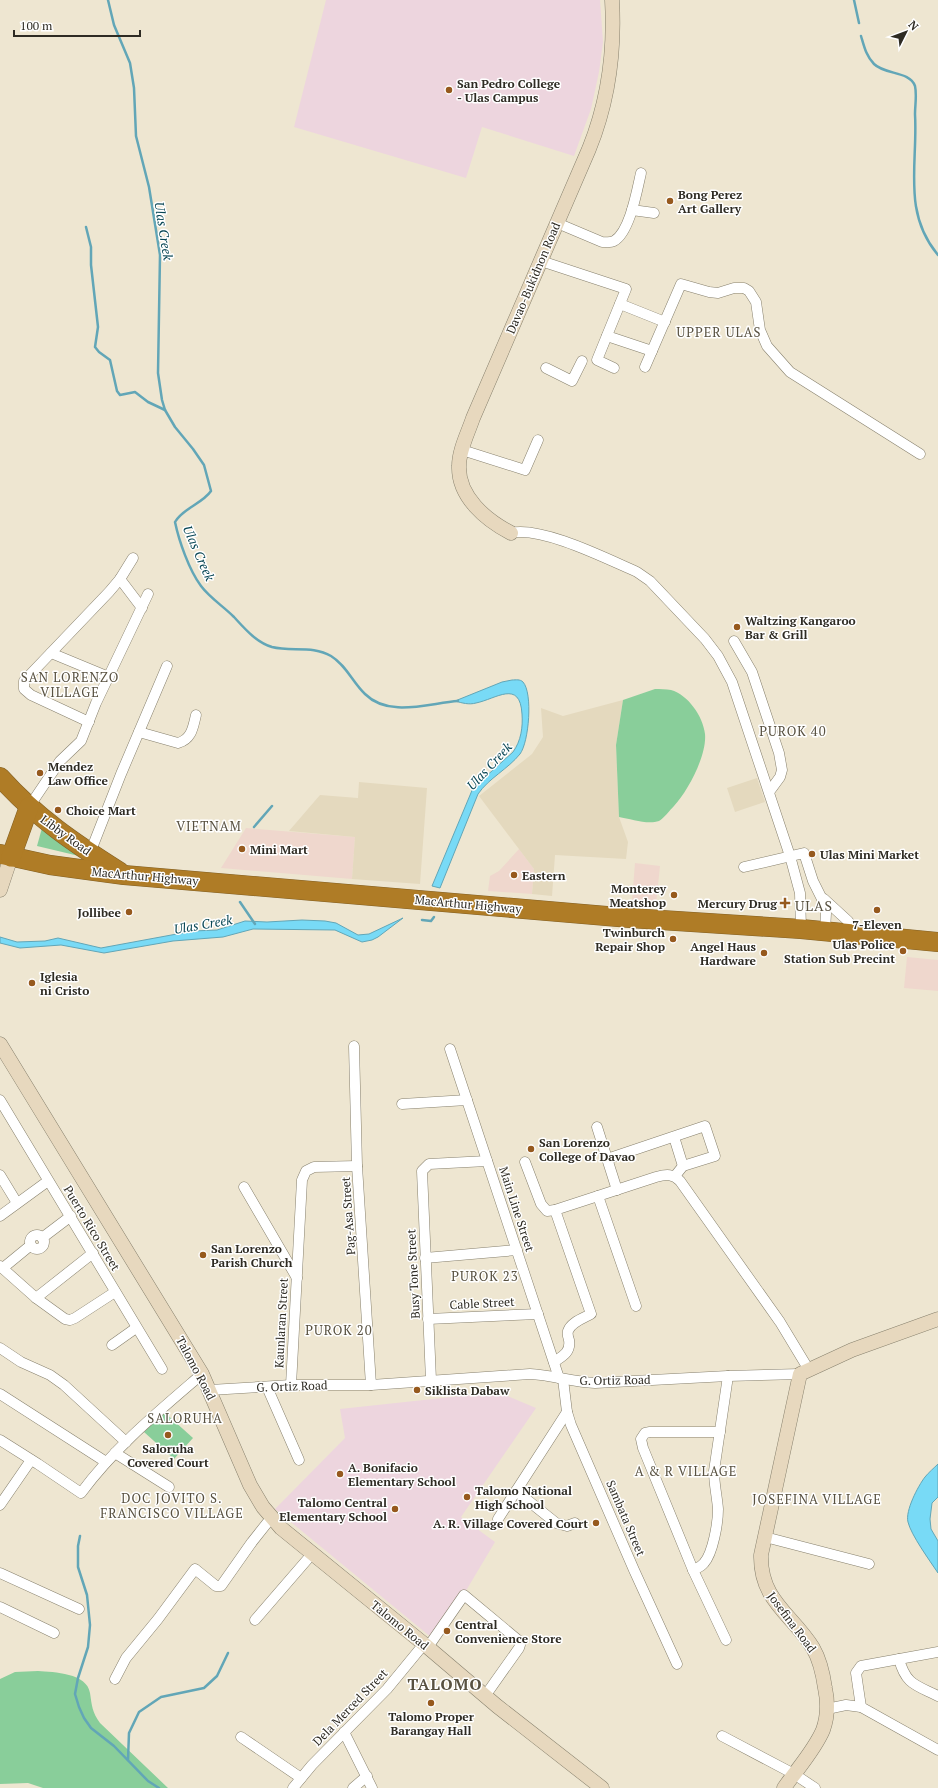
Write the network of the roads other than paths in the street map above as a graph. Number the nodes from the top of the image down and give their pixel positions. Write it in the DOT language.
graph roads {
  1 [pos="612,0"];
  2 [pos="641,173"];
  3 [pos="632,210"];
  4 [pos="654,213"];
  5 [pos="557,223"];
  6 [pos="540,261"];
  7 [pos="620,304"];
  8 [pos="665,322"];
  9 [pos="607,336"];
  10 [pos="652,350"];
  11 [pos="582,361"];
  12 [pos="645,367"];
  13 [pos="546,368"];
  14 [pos="614,368"];
  15 [pos="538,440"];
  16 [pos="462,450"];
  17 [pos="920,454"];
  18 [pos="511,534"];
  19 [pos="133,558"];
  20 [pos="120,579"];
  21 [pos="148,594"];
  22 [pos="142,608"];
  23 [pos="734,641"];
  24 [pos="51,653"];
  25 [pos="167,666"];
  26 [pos="109,677"];
  27 [pos="196,715"];
  28 [pos="89,722"];
  29 [pos="140,732"];
  30 [pos="0,777"];
  31 [pos="769,792"];
  32 [pos="29,807"];
  33 [pos="90,853"];
  34 [pos="5,855"];
  35 [pos="790,856"];
  36 [pos="744,867"];
  37 [pos="124,875"];
  38 [pos="0,890"];
  39 [pos="821,896"];
  40 [pos="801,929"];
  41 [pos="825,931"];
  42 [pos="858,934"];
  43 [pos="938,942"];
  44 [pos="0,1044"];
  45 [pos="354,1046"];
  46 [pos="450,1049"];
  47 [pos="0,1100"];
  48 [pos="467,1100"];
  49 [pos="402,1104"];
  50 [pos="597,1127"];
  51 [pos="674,1137"];
  52 [pos="607,1159"];
  53 [pos="487,1160"];
  54 [pos="525,1162"];
  55 [pos="357,1166"];
  56 [pos="683,1166"];
  57 [pos="0,1175"];
  58 [pos="675,1176"];
  59 [pos="48,1181"];
  60 [pos="244,1187"];
  61 [pos="617,1190"];
  62 [pos="598,1196"];
  63 [pos="17,1203"];
  64 [pos="556,1210"];
  65 [pos="0,1216"];
  66 [pos="71,1216"];
  67 [pos="517,1250"];
  68 [pos="93,1253"];
  69 [pos="425,1258"];
  70 [pos="1,1267"];
  71 [pos="297,1278"];
  72 [pos="115,1292"];
  73 [pos="36,1298"];
  74 [pos="636,1306"];
  75 [pos="538,1314"];
  76 [pos="428,1319"];
  77 [pos="938,1319"];
  78 [pos="136,1328"];
  79 [pos="112,1345"];
  80 [pos="0,1348"];
  81 [pos="554,1362"];
  82 [pos="162,1369"];
  83 [pos="804,1372"];
  84 [pos="202,1374"];
  85 [pos="728,1376"];
  86 [pos="561,1378"];
  87 [pos="431,1380"];
  88 [pos="291,1385"];
  89 [pos="371,1385"];
  90 [pos="267,1387"];
  91 [pos="210,1390"];
  92 [pos="0,1394"];
  93 [pos="567,1412"];
  94 [pos="720,1432"];
  95 [pos="0,1440"];
  96 [pos="126,1442"];
  97 [pos="115,1453"];
  98 [pos="31,1460"];
  99 [pos="299,1460"];
  100 [pos="106,1462"];
  101 [pos="170,1487"];
  102 [pos="516,1491"];
  103 [pos="0,1506"];
  104 [pos="271,1518"];
  105 [pos="498,1519"];
  106 [pos="575,1523"];
  107 [pos="765,1537"];
  108 [pos="312,1554"];
  109 [pos="869,1564"];
  110 [pos="693,1570"];
  111 [pos="0,1573"];
  112 [pos="0,1607"];
  113 [pos="79,1610"];
  114 [pos="255,1620"];
  115 [pos="54,1633"];
  116 [pos="726,1640"];
  117 [pos="426,1646"];
  118 [pos="938,1652"];
  119 [pos="899,1659"];
  120 [pos="677,1664"];
  121 [pos="115,1679"];
  122 [pos="485,1696"];
  123 [pos="938,1696"];
  124 [pos="861,1707"];
  125 [pos="827,1708"];
  126 [pos="344,1732"];
  127 [pos="722,1736"];
  128 [pos="241,1737"];
  129 [pos="938,1750"];
  130 [pos="794,1774"];
  131 [pos="367,1776"];
  132 [pos="301,1778"];
  133 [pos="293,1788"];
  134 [pos="353,1788"];
  135 [pos="372,1788"];
  136 [pos="602,1788"];
  137 [pos="784,1788"];
  138 [pos="814,1788"];
  1 -- 5 [label="street, Davao-Bukidnon Road"];
  2 -- 3 [label="street"];
  3 -- 4 [label="street"];
  3 -- 5 [label="street"];
  5 -- 6 [label="street, Davao-Bukidnon Road"];
  6 -- 7 [label="street"];
  6 -- 16 [label="street, Davao-Bukidnon Road"];
  7 -- 8 [label="street"];
  7 -- 9 [label="street"];
  8 -- 10 [label="street"];
  8 -- 17 [label="street"];
  9 -- 10 [label="street"];
  9 -- 14 [label="street"];
  10 -- 12 [label="street"];
  11 -- 13 [label="street"];
  15 -- 16 [label="street"];
  16 -- 18 [label="street, Davao-Bukidnon Road"];
  18 -- 31 [label="street"];
  19 -- 20 [label="street"];
  20 -- 22 [label="street"];
  20 -- 24 [label="street"];
  21 -- 22 [label="street"];
  22 -- 26 [label="street"];
  23 -- 31 [label="street"];
  24 -- 26 [label="street"];
  24 -- 28 [label="street"];
  25 -- 29 [label="street"];
  26 -- 28 [label="street"];
  27 -- 29 [label="street"];
  28 -- 32 [label="street"];
  29 -- 33 [label="street"];
  30 -- 32 [label="highway, Libby Road"];
  31 -- 35 [label="street"];
  32 -- 33 [label="highway, Libby Road"];
  32 -- 34 [label="highway, Libby Road"];
  33 -- 37 [label="highway, Libby Road"];
  34 -- 37 [label="highway, MacArthur Highway"];
  34 -- 38 [label="street"];
  35 -- 36 [label="street"];
  35 -- 39 [label="street"];
  35 -- 40 [label="street"];
  37 -- 40 [label="highway, MacArthur Highway"];
  39 -- 41 [label="street"];
  39 -- 42 [label="street"];
  40 -- 41 [label="highway, MacArthur Highway"];
  41 -- 42 [label="highway, MacArthur Highway"];
  42 -- 43 [label="highway, MacArthur Highway"];
  44 -- 84 [label="street, Talomo Road"];
  45 -- 55 [label="street, Pag-Asa Street"];
  46 -- 48 [label="street, Main Line Street"];
  47 -- 59 [label="street, Puerto Rico Street"];
  48 -- 49 [label="street"];
  48 -- 53 [label="street, Main Line Street"];
  50 -- 52 [label="street"];
  51 -- 52 [label="street"];
  51 -- 56 [label="street"];
  51 -- 56 [label="street"];
  52 -- 61 [label="street"];
  53 -- 67 [label="street, Main Line Street"];
  53 -- 69 [label="street, Busy Tone Street"];
  54 -- 64 [label="street"];
  55 -- 71 [label="street, Kaunlaran Street"];
  55 -- 89 [label="street, Pag-Asa Street"];
  56 -- 58 [label="street"];
  57 -- 63 [label="street"];
  58 -- 61 [label="street"];
  58 -- 83 [label="street"];
  59 -- 63 [label="street"];
  59 -- 66 [label="street, Puerto Rico Street"];
  60 -- 71 [label="street"];
  61 -- 62 [label="street"];
  62 -- 64 [label="street"];
  62 -- 74 [label="street"];
  63 -- 65 [label="street"];
  64 -- 81 [label="street"];
  66 -- 68 [label="street, Puerto Rico Street"];
  66 -- 70 [label="street"];
  67 -- 69 [label="street"];
  67 -- 75 [label="street, Main Line Street"];
  68 -- 72 [label="street, Puerto Rico Street"];
  68 -- 73 [label="street"];
  69 -- 76 [label="street, Busy Tone Street"];
  70 -- 73 [label="street"];
  71 -- 88 [label="street, Kaunlaran Street"];
  72 -- 73 [label="street"];
  72 -- 78 [label="street, Puerto Rico Street"];
  75 -- 76 [label="street, Cable Street"];
  75 -- 81 [label="street, Main Line Street"];
  76 -- 87 [label="street, Busy Tone Street"];
  77 -- 83 [label="street, G. Ortiz Road"];
  78 -- 79 [label="street"];
  78 -- 82 [label="street, Puerto Rico Street"];
  80 -- 96 [label="street"];
  81 -- 86 [label="street, Main Line Street"];
  83 -- 85 [label="street, G. Ortiz Road"];
  83 -- 107 [label="street, Josefina Road"];
  84 -- 91 [label="street, Talomo Road"];
  84 -- 96 [label="street"];
  85 -- 86 [label="street, G. Ortiz Road"];
  85 -- 94 [label="street"];
  86 -- 87 [label="street, G. Ortiz Road"];
  86 -- 93 [label="street, Sambata Street"];
  87 -- 89 [label="street, G. Ortiz Road"];
  88 -- 89 [label="street, G. Ortiz Road"];
  88 -- 90 [label="street, G. Ortiz Road"];
  90 -- 91 [label="street, G. Ortiz Road"];
  90 -- 99 [label="street"];
  91 -- 104 [label="street, Talomo Road"];
  92 -- 100 [label="street"];
  93 -- 102 [label="street"];
  93 -- 120 [label="street, Sambata Street"];
  94 -- 110 [label="street"];
  94 -- 110 [label="street"];
  95 -- 98 [label="street"];
  96 -- 97 [label="street"];
  97 -- 100 [label="street"];
  97 -- 101 [label="street"];
  98 -- 100 [label="street"];
  98 -- 103 [label="street"];
  102 -- 105 [label="street"];
  102 -- 106 [label="street"];
  104 -- 108 [label="street, Talomo Road"];
  104 -- 121 [label="street"];
  107 -- 109 [label="street"];
  107 -- 125 [label="street, Josefina Road"];
  108 -- 114 [label="street"];
  108 -- 117 [label="street, Talomo Road"];
  110 -- 116 [label="street"];
  111 -- 113 [label="street"];
  112 -- 115 [label="street"];
  117 -- 122 [label="street, Talomo Road"];
  117 -- 122 [label="street, Dela Merced Street"];
  117 -- 126 [label="street, Dela Merced Street"];
  118 -- 119 [label="street"];
  119 -- 123 [label="street"];
  119 -- 124 [label="street"];
  122 -- 136 [label="street, Talomo Road"];
  124 -- 125 [label="street"];
  124 -- 129 [label="street"];
  125 -- 130 [label="street, Josefina Road"];
  126 -- 131 [label="street"];
  126 -- 132 [label="street, Dela Merced Street"];
  127 -- 130 [label="street"];
  128 -- 132 [label="street"];
  130 -- 137 [label="street, Josefina Road"];
  130 -- 138 [label="street"];
  131 -- 134 [label="street"];
  131 -- 135 [label="street"];
  132 -- 133 [label="street, Dela Merced Street"];
}
